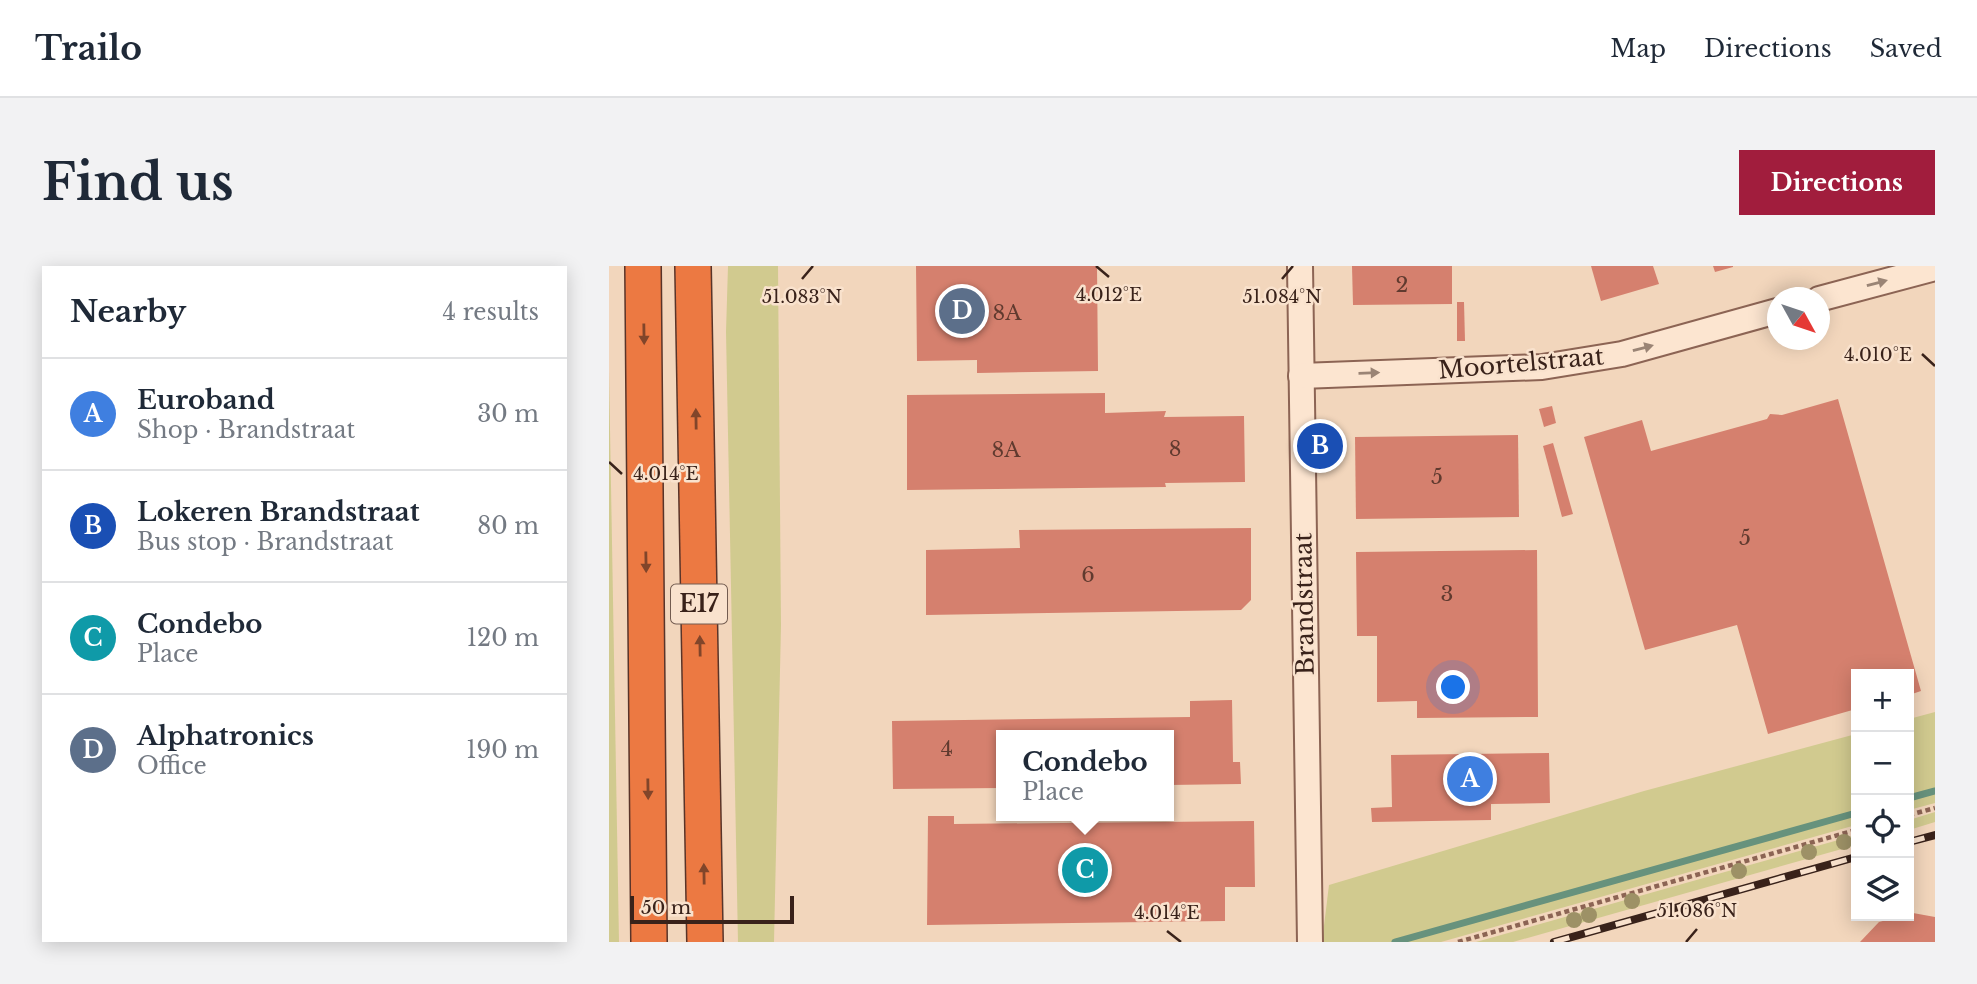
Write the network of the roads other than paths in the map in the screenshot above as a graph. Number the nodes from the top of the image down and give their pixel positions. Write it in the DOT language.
graph roads {
  1 [pos="643,266"];
  2 [pos="693,266"];
  3 [pos="1300,266"];
  4 [pos="1935,268"];
  5 [pos="1830,296"];
  6 [pos="1767,314"];
  7 [pos="1300,376"];
  8 [pos="649,942"];
  9 [pos="705,942"];
  10 [pos="1310,942"];
  1 -- 8 [label="highway, E17, one-way"];
  9 -- 2 [label="highway, E17, one-way"];
  3 -- 7 [label="street, Brandstraat"];
  5 -- 4 [label="street, one-way"];
  7 -- 6 [label="street, Moortelstraat, one-way"];
  7 -- 10 [label="street, Brandstraat"];
}
